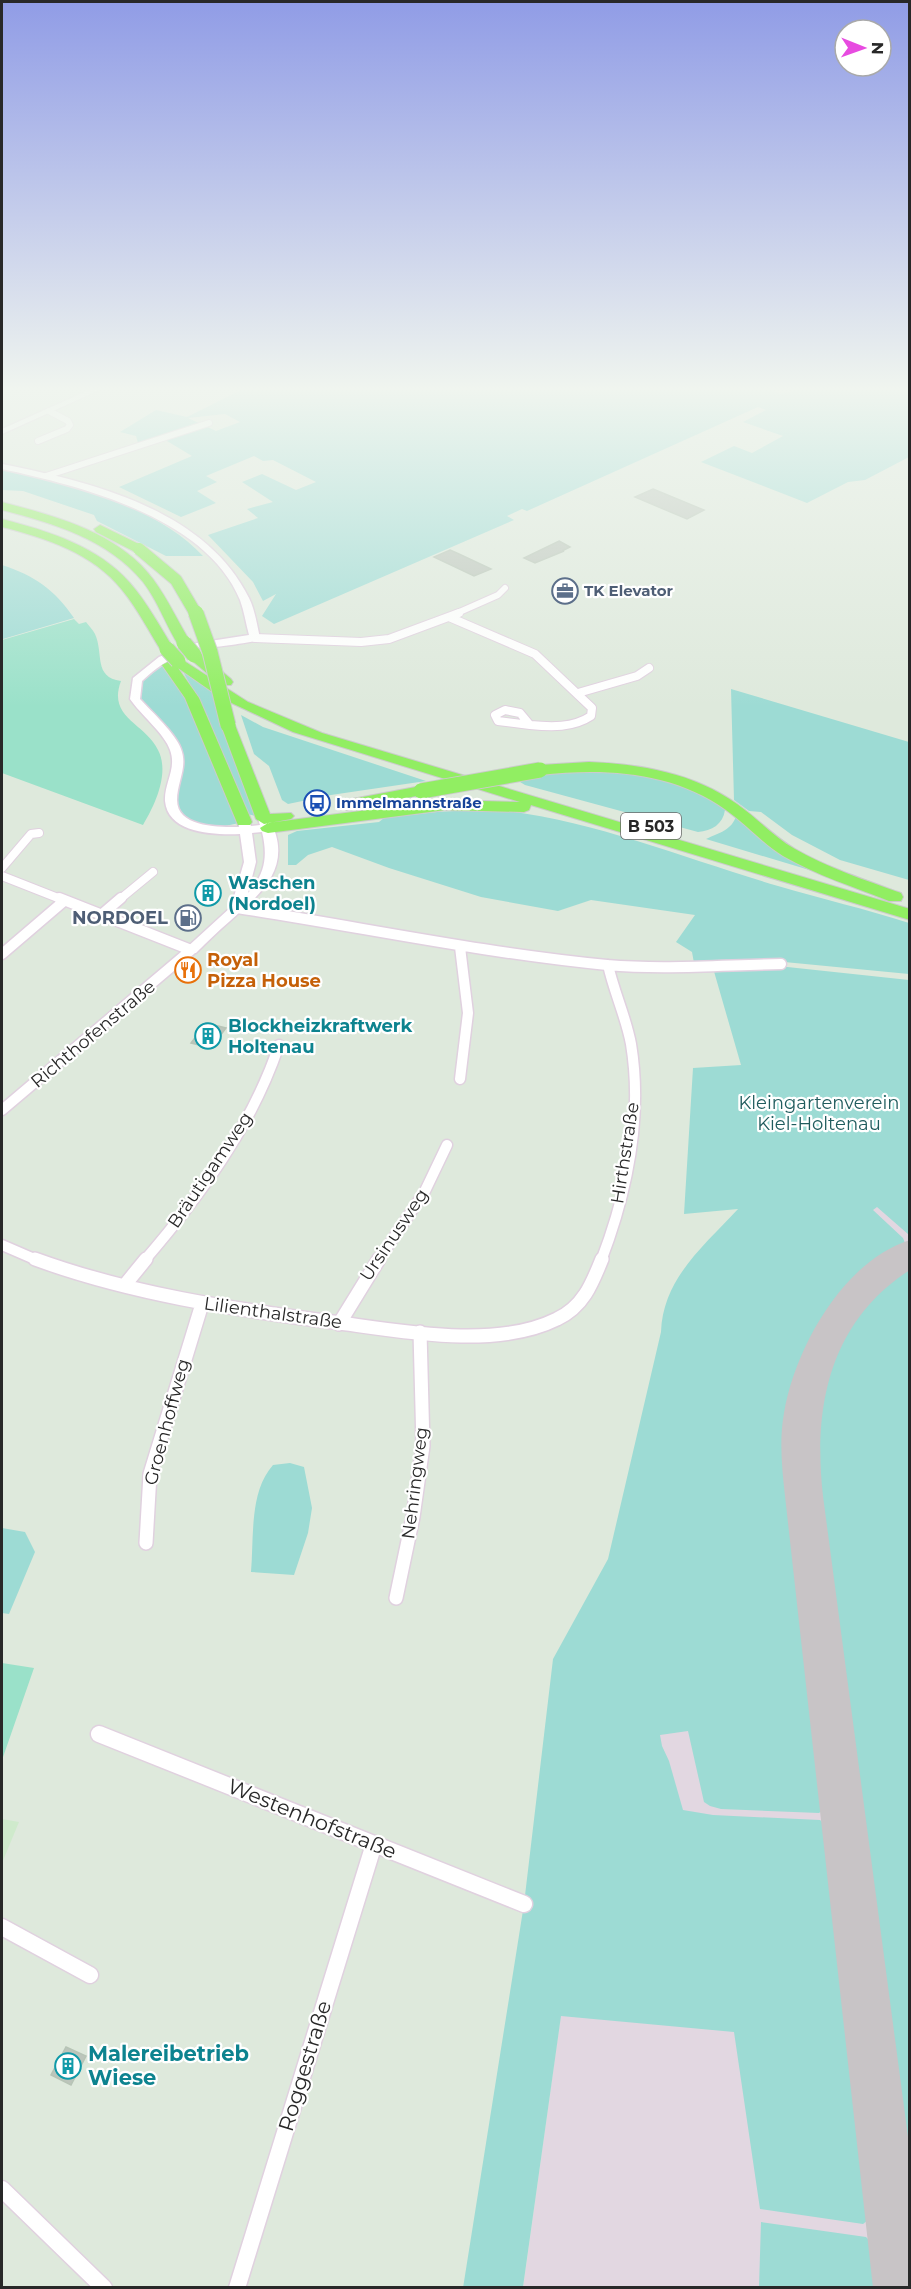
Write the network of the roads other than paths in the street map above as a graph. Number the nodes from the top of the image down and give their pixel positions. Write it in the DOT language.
graph roads {
  1 [pos="105,494"];
  2 [pos="2,505"];
  3 [pos="2,523"];
  4 [pos="505,588"];
  5 [pos="449,617"];
  6 [pos="255,638"];
  7 [pos="173,663"];
  8 [pos="649,668"];
  9 [pos="578,693"];
  10 [pos="530,725"];
  11 [pos="266,823"];
  12 [pos="606,824"];
  13 [pos="245,826"];
  14 [pos="39,833"];
  15 [pos="2,868"];
  16 [pos="153,872"];
  17 [pos="2,876"];
  18 [pos="902,899"];
  19 [pos="64,902"];
  20 [pos="237,908"];
  21 [pos="100,915"];
  22 [pos="909,915"];
  23 [pos="460,946"];
  24 [pos="190,950"];
  25 [pos="2,954"];
  26 [pos="782,964"];
  27 [pos="608,965"];
  28 [pos="279,1044"];
  29 [pos="460,1079"];
  30 [pos="2,1110"];
  31 [pos="447,1145"];
  32 [pos="2,1245"];
  33 [pos="124,1286"];
  34 [pos="202,1304"];
  35 [pos="552,1322"];
  36 [pos="339,1324"];
  37 [pos="420,1332"];
  38 [pos="146,1543"];
  39 [pos="396,1598"];
  40 [pos="99,1734"];
  41 [pos="374,1844"];
  42 [pos="524,1904"];
  43 [pos="2,1927"];
  44 [pos="90,1974"];
  45 [pos="2,2189"];
  46 [pos="105,2288"];
  47 [pos="237,2288"];
  1 -- 6 [label="street"];
  2 -- 11 [label="highway, B 503, bridge"];
  2 -- 18 [label="highway, B 503, bridge"];
  3 -- 7 [label="highway"];
  4 -- 5 [label="street"];
  5 -- 6 [label="street"];
  5 -- 9 [label="street"];
  6 -- 13 [label="street"];
  7 -- 12 [label="highway, B 503"];
  7 -- 13 [label="highway"];
  8 -- 9 [label="street"];
  9 -- 10 [label="street"];
  11 -- 12 [label="highway"];
  11 -- 13 [label="street"];
  11 -- 18 [label="highway, bridge"];
  11 -- 20 [label="street, Richthofenstraße"];
  12 -- 22 [label="highway, B 503"];
  13 -- 20 [label="street"];
  14 -- 15 [label="street"];
  16 -- 21 [label="street"];
  17 -- 19 [label="street"];
  19 -- 21 [label="street"];
  19 -- 25 [label="street"];
  20 -- 23 [label="street"];
  20 -- 24 [label="street, Richthofenstraße"];
  21 -- 24 [label="street"];
  23 -- 27 [label="street"];
  23 -- 29 [label="street"];
  24 -- 30 [label="street, Richthofenstraße"];
  26 -- 27 [label="street"];
  27 -- 35 [label="street, Hirthstraße"];
  28 -- 33 [label="street, Bräutigamweg"];
  31 -- 36 [label="street, Ursinusweg"];
  32 -- 33 [label="street, Lilienthalstraße"];
  33 -- 34 [label="street, Lilienthalstraße"];
  34 -- 36 [label="street, Lilienthalstraße"];
  34 -- 38 [label="street, Groenhoffweg"];
  35 -- 37 [label="street, Lilienthalstraße"];
  36 -- 37 [label="street, Lilienthalstraße"];
  37 -- 39 [label="street, Nehringweg"];
  40 -- 41 [label="street, Westenhofstraße"];
  41 -- 42 [label="street, Westenhofstraße"];
  41 -- 47 [label="street, Roggestraße"];
  43 -- 44 [label="street"];
  45 -- 46 [label="street"];
}
